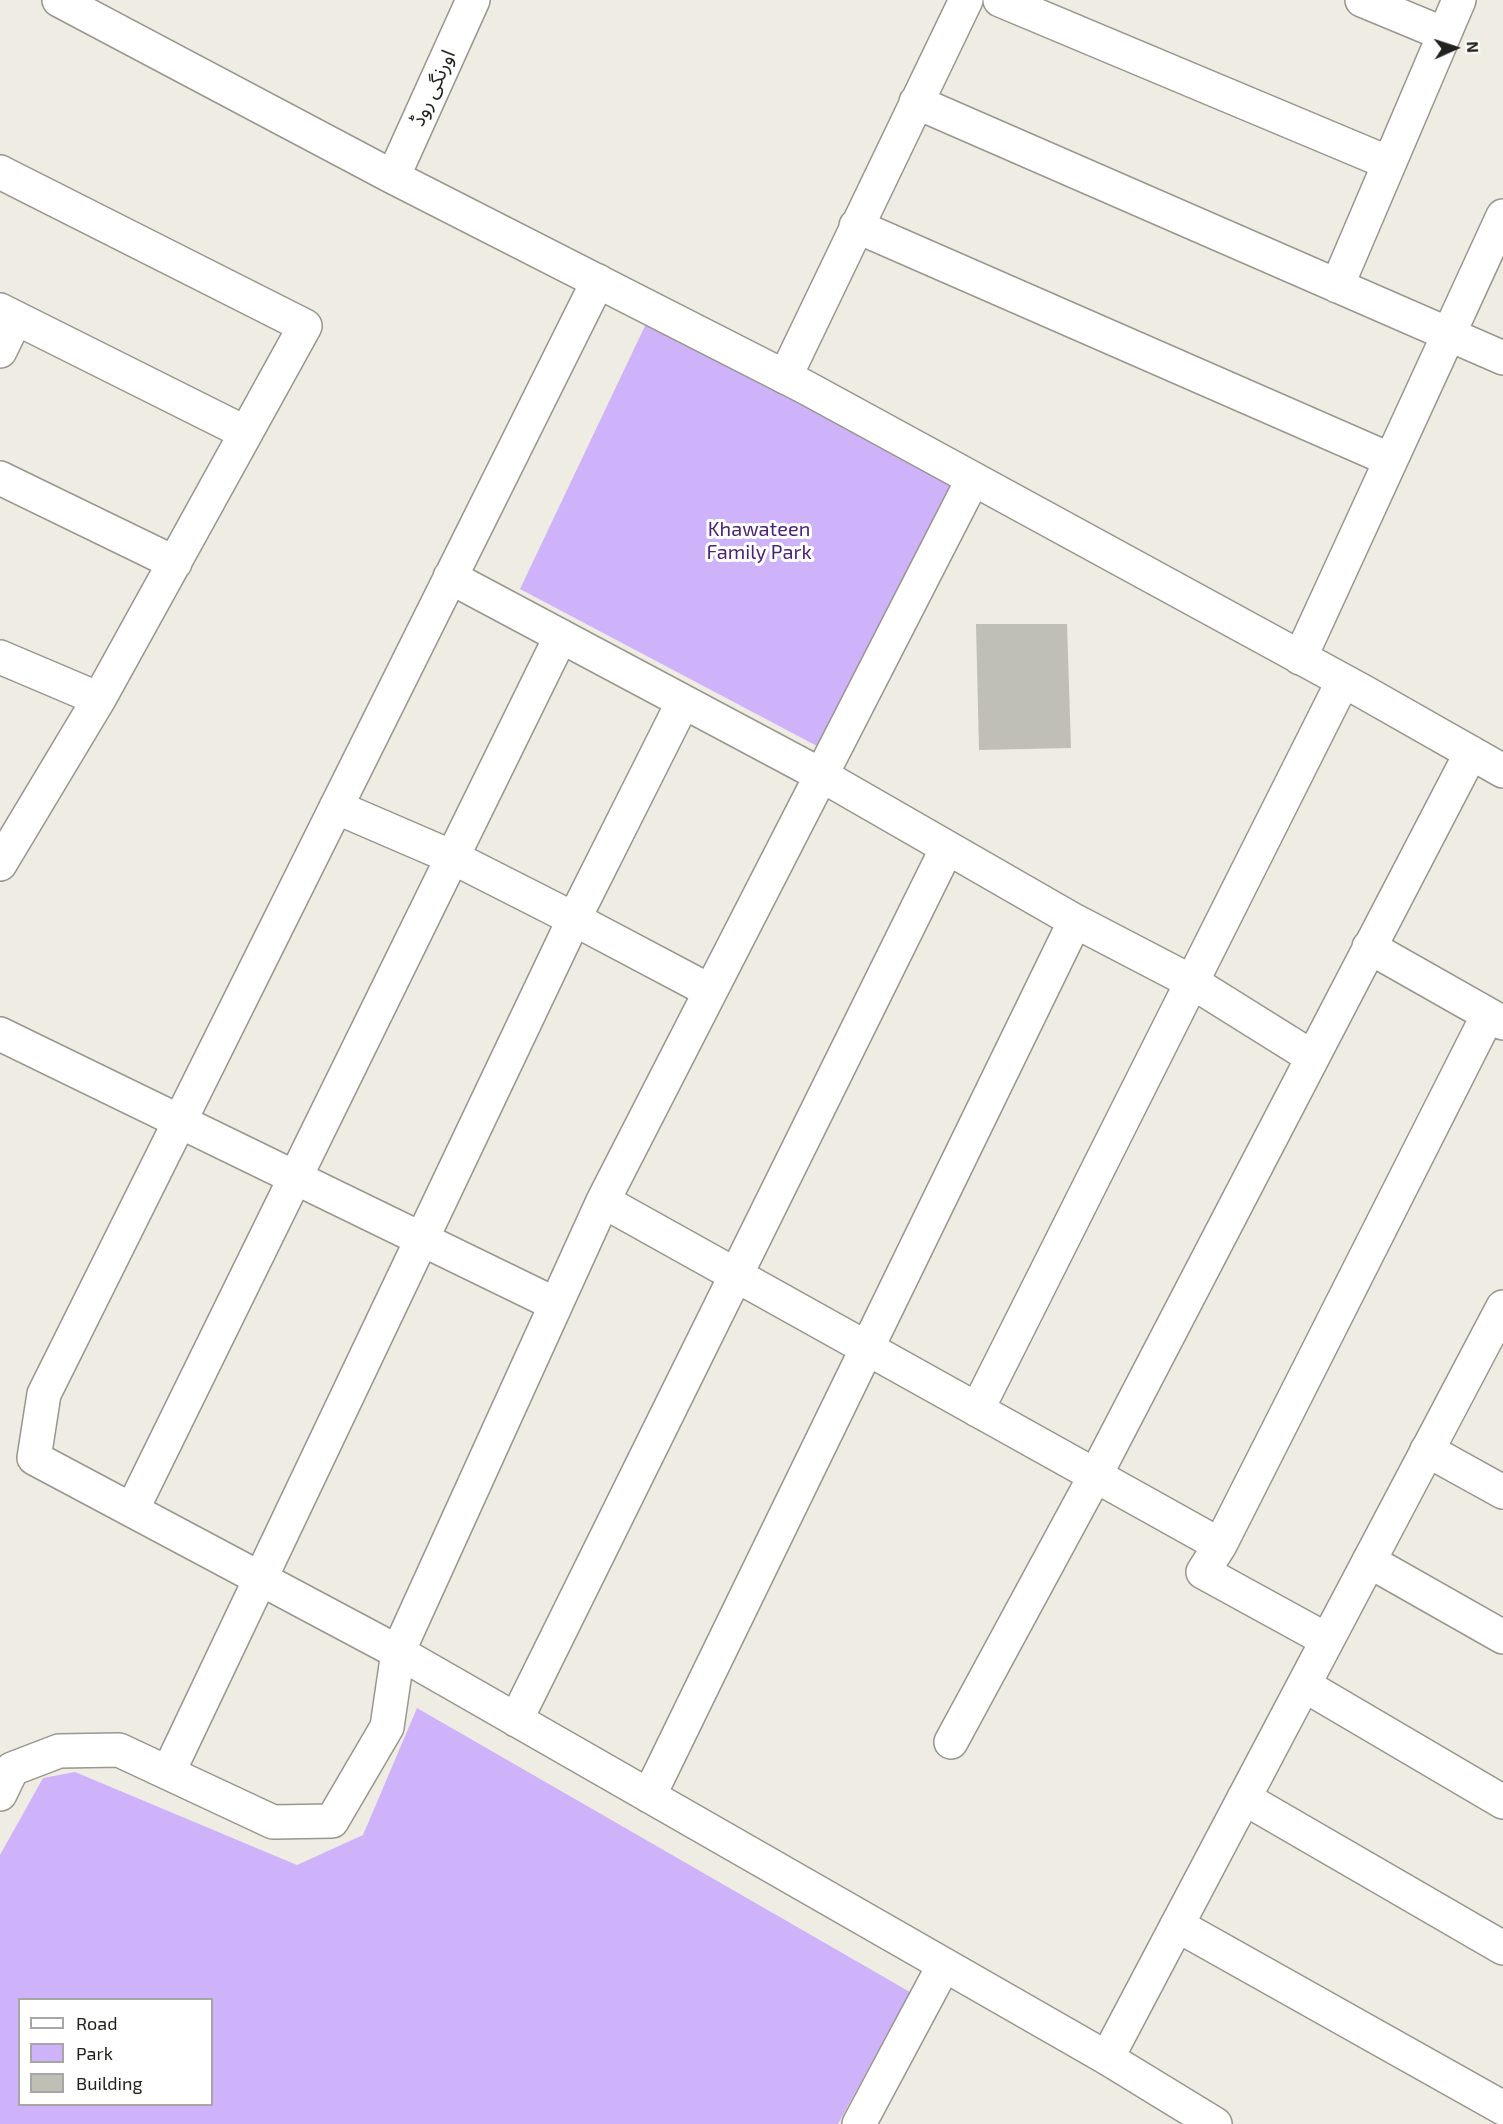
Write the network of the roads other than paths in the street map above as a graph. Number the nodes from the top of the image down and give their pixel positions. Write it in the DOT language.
graph roads {
  1 [pos="59,0"];
  2 [pos="473,0"];
  3 [pos="966,0"];
  4 [pos="1000,0"];
  5 [pos="1362,0"];
  6 [pos="1459,0"];
  7 [pos="1444,34"];
  8 [pos="916,102"];
  9 [pos="1389,163"];
  10 [pos="0,172"];
  11 [pos="393,177"];
  12 [pos="1503,216"];
  13 [pos="856,226"];
  14 [pos="598,281"];
  15 [pos="1337,286"];
  16 [pos="8,314"];
  17 [pos="1448,334"];
  18 [pos="0,351"];
  19 [pos="1503,358"];
  20 [pos="785,377"];
  21 [pos="246,433"];
  22 [pos="1391,460"];
  23 [pos="0,478"];
  24 [pos="973,479"];
  25 [pos="175,563"];
  26 [pos="450,577"];
  27 [pos="561,636"];
  28 [pos="0,657"];
  29 [pos="1300,658"];
  30 [pos="1343,681"];
  31 [pos="99,699"];
  32 [pos="683,702"];
  33 [pos="1471,753"];
  34 [pos="1503,771"];
  35 [pos="820,775"];
  36 [pos="336,807"];
  37 [pos="947,848"];
  38 [pos="452,857"];
  39 [pos="0,864"];
  40 [pos="573,919"];
  41 [pos="1075,921"];
  42 [pos="1369,947"];
  43 [pos="1192,982"];
  44 [pos="710,991"];
  45 [pos="1496,1019"];
  46 [pos="0,1034"];
  47 [pos="1312,1057"];
  48 [pos="180,1121"];
  49 [pos="295,1177"];
  50 [pos="603,1200"];
  51 [pos="421,1239"];
  52 [pos="736,1275"];
  53 [pos="555,1304"];
  54 [pos="1500,1321"];
  55 [pos="867,1348"];
  56 [pos="977,1410"];
  57 [pos="1427,1450"];
  58 [pos="1095,1476"];
  59 [pos="1503,1492"];
  60 [pos="132,1510"];
  61 [pos="1220,1545"];
  62 [pos="1369,1561"];
  63 [pos="260,1578"];
  64 [pos="1503,1637"];
  65 [pos="1327,1640"];
  66 [pos="398,1652"];
  67 [pos="1304,1685"];
  68 [pos="516,1720"];
  69 [pos="951,1742"];
  70 [pos="168,1773"];
  71 [pos="0,1794"];
  72 [pos="649,1796"];
  73 [pos="1244,1798"];
  74 [pos="1503,1802"];
  75 [pos="1177,1925"];
  76 [pos="1503,1948"];
  77 [pos="944,1965"];
  78 [pos="1107,2058"];
  79 [pos="1503,2108"];
  80 [pos="868,2121"];
  81 [pos="1215,2124"];
  1 -- 11 [label="street"];
  2 -- 11 [label="street, اورنگی روڈ"];
  3 -- 8 [label="street"];
  4 -- 9 [label="street"];
  5 -- 7 [label="street"];
  6 -- 7 [label="street"];
  7 -- 9 [label="street"];
  8 -- 13 [label="street"];
  8 -- 15 [label="street"];
  9 -- 15 [label="street"];
  10 -- 21 [label="street"];
  11 -- 14 [label="street"];
  12 -- 17 [label="street"];
  13 -- 20 [label="street"];
  13 -- 22 [label="street"];
  14 -- 20 [label="street"];
  14 -- 26 [label="street"];
  15 -- 17 [label="street"];
  16 -- 18 [label="street"];
  16 -- 21 [label="street"];
  17 -- 19 [label="street"];
  17 -- 22 [label="street"];
  20 -- 24 [label="street"];
  21 -- 25 [label="street"];
  22 -- 29 [label="street"];
  23 -- 25 [label="street"];
  24 -- 29 [label="street"];
  24 -- 35 [label="street"];
  25 -- 31 [label="street"];
  26 -- 27 [label="street"];
  26 -- 36 [label="street"];
  27 -- 32 [label="street"];
  27 -- 38 [label="street"];
  28 -- 31 [label="street"];
  29 -- 30 [label="street"];
  30 -- 33 [label="street"];
  30 -- 43 [label="street"];
  31 -- 39 [label="street"];
  32 -- 35 [label="street"];
  32 -- 40 [label="street"];
  33 -- 34 [label="street"];
  33 -- 42 [label="street"];
  35 -- 37 [label="street"];
  35 -- 44 [label="street"];
  36 -- 38 [label="street"];
  36 -- 48 [label="street"];
  37 -- 41 [label="street"];
  37 -- 52 [label="street"];
  38 -- 40 [label="street"];
  38 -- 49 [label="street"];
  40 -- 44 [label="street"];
  40 -- 51 [label="street"];
  41 -- 43 [label="street"];
  41 -- 55 [label="street"];
  42 -- 45 [label="street"];
  42 -- 47 [label="street"];
  43 -- 47 [label="street"];
  43 -- 56 [label="street"];
  44 -- 50 [label="street"];
  45 -- 61 [label="street"];
  46 -- 48 [label="street"];
  47 -- 58 [label="street"];
  48 -- 49 [label="street"];
  48 -- 60 [label="street"];
  49 -- 51 [label="street"];
  49 -- 60 [label="street"];
  50 -- 52 [label="street"];
  50 -- 53 [label="street"];
  51 -- 53 [label="street"];
  51 -- 63 [label="street"];
  52 -- 55 [label="street"];
  52 -- 68 [label="street"];
  53 -- 66 [label="street"];
  54 -- 57 [label="street"];
  55 -- 56 [label="street"];
  55 -- 72 [label="street"];
  56 -- 58 [label="street"];
  57 -- 59 [label="street"];
  57 -- 62 [label="street"];
  58 -- 61 [label="street"];
  58 -- 69 [label="street"];
  60 -- 63 [label="street"];
  61 -- 65 [label="street"];
  62 -- 64 [label="street"];
  62 -- 65 [label="street"];
  63 -- 66 [label="street"];
  63 -- 70 [label="street"];
  65 -- 67 [label="street"];
  66 -- 68 [label="street"];
  66 -- 70 [label="street"];
  67 -- 73 [label="street"];
  67 -- 74 [label="street"];
  68 -- 72 [label="street"];
  70 -- 71 [label="street"];
  72 -- 77 [label="street"];
  73 -- 75 [label="street"];
  73 -- 76 [label="street"];
  75 -- 78 [label="street"];
  75 -- 79 [label="street"];
  77 -- 78 [label="street"];
  77 -- 80 [label="street"];
  78 -- 81 [label="street"];
}
